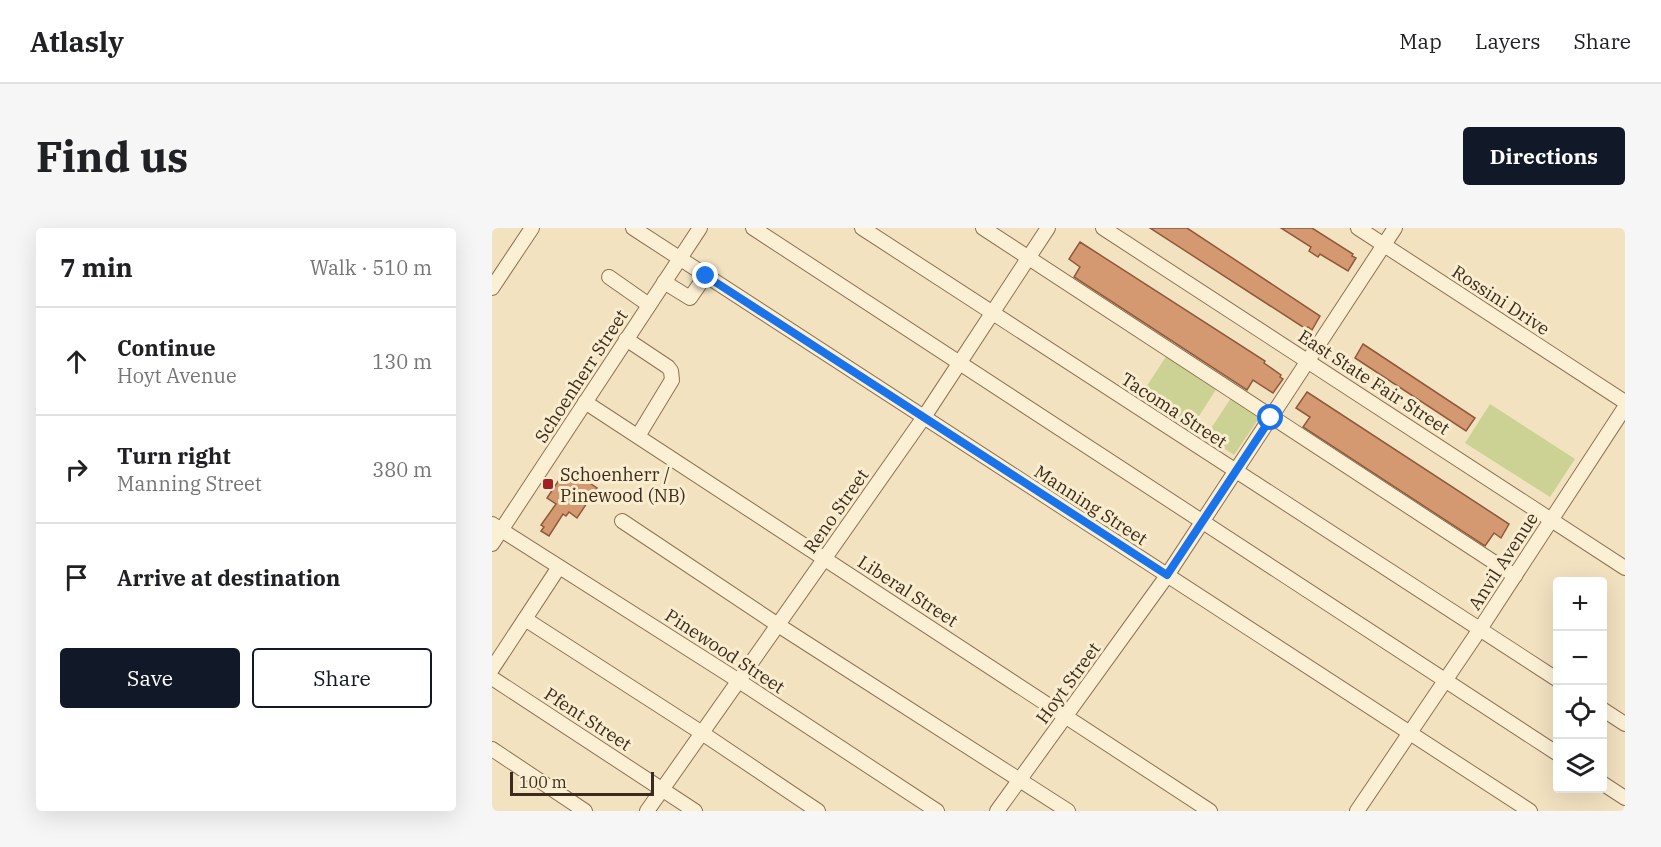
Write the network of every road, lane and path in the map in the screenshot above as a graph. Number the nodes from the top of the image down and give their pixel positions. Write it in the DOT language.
graph roads {
  1 [pos="532,228"];
  2 [pos="633,228"];
  3 [pos="700,228"];
  4 [pos="753,228"];
  5 [pos="862,228"];
  6 [pos="983,228"];
  7 [pos="1048,228"];
  8 [pos="1103,228"];
  9 [pos="1358,228"];
  10 [pos="1395,228"];
  11 [pos="1384,245"];
  12 [pos="1029,258"];
  13 [pos="680,259"];
  14 [pos="706,276"];
  15 [pos="609,277"];
  16 [pos="664,282"];
  17 [pos="492,288"];
  18 [pos="649,305"];
  19 [pos="992,313"];
  20 [pos="626,339"];
  21 [pos="1309,361"];
  22 [pos="960,362"];
  23 [pos="585,402"];
  24 [pos="1625,405"];
  25 [pos="924,417"];
  26 [pos="1271,418"];
  27 [pos="638,436"];
  28 [pos="1236,471"];
  29 [pos="1203,520"];
  30 [pos="1551,520"];
  31 [pos="622,521"];
  32 [pos="497,527"];
  33 [pos="492,544"];
  34 [pos="825,559"];
  35 [pos="559,567"];
  36 [pos="1625,568"];
  37 [pos="1167,575"];
  38 [pos="1515,576"];
  39 [pos="525,619"];
  40 [pos="778,625"];
  41 [pos="1480,629"];
  42 [pos="492,669"];
  43 [pos="1553,677"];
  44 [pos="492,678"];
  45 [pos="1446,680"];
  46 [pos="739,681"];
  47 [pos="1607,712"];
  48 [pos="1066,716"];
  49 [pos="1625,724"];
  50 [pos="702,733"];
  51 [pos="1410,734"];
  52 [pos="492,749"];
  53 [pos="1553,751"];
  54 [pos="1020,779"];
  55 [pos="1607,786"];
  56 [pos="662,789"];
  57 [pos="1625,798"];
  58 [pos="585,811"];
  59 [pos="647,811"];
  60 [pos="695,811"];
  61 [pos="818,811"];
  62 [pos="937,811"];
  63 [pos="997,811"];
  64 [pos="1068,811"];
  65 [pos="1210,811"];
  66 [pos="1357,811"];
  67 [pos="1530,811"];
  1 -- 17 [label="street"];
  2 -- 13 [label="street, Manning Street"];
  3 -- 13 [label="street, Schoenherr Street"];
  4 -- 22 [label="street"];
  5 -- 19 [label="street, Tacoma Street"];
  6 -- 12 [label="street"];
  7 -- 12 [label="street, Reno Street"];
  8 -- 21 [label="street, East State Fair Street"];
  9 -- 11 [label="street, Rossini Drive"];
  10 -- 11 [label="street, Hoyt Street"];
  11 -- 21 [label="street, Hoyt Street"];
  11 -- 24 [label="street, Rossini Drive"];
  12 -- 19 [label="street, Reno Street"];
  12 -- 26 [label="street"];
  13 -- 14 [label="street, Manning Street"];
  13 -- 16 [label="street, Schoenherr Street"];
  14 -- 16 [label="street"];
  14 -- 25 [label="street, Manning Street"];
  15 -- 18 [label="street"];
  16 -- 18 [label="street, Schoenherr Street"];
  18 -- 20 [label="street, Schoenherr Street"];
  19 -- 22 [label="street, Reno Street"];
  19 -- 28 [label="street, Tacoma Street"];
  20 -- 23 [label="street, Schoenherr Street"];
  20 -- 27 [label="street"];
  21 -- 26 [label="street, Hoyt Street"];
  21 -- 30 [label="street, East State Fair Street"];
  22 -- 25 [label="street, Reno Street"];
  22 -- 29 [label="street"];
  23 -- 27 [label="street, Liberal Street"];
  23 -- 32 [label="street, Schoenherr Street"];
  24 -- 30 [label="street, Anvil Avenue"];
  25 -- 34 [label="street, Reno Street"];
  25 -- 37 [label="street, Manning Street"];
  26 -- 28 [label="street, Hoyt Street"];
  26 -- 38 [label="street"];
  27 -- 34 [label="street, Liberal Street"];
  28 -- 29 [label="street, Hoyt Street"];
  28 -- 41 [label="street, Tacoma Street"];
  29 -- 37 [label="street, Hoyt Street"];
  29 -- 45 [label="street"];
  30 -- 36 [label="street, East State Fair Street"];
  30 -- 38 [label="street, Anvil Avenue"];
  31 -- 40 [label="street"];
  32 -- 33 [label="street, Schoenherr Street"];
  32 -- 35 [label="street, Pinewood Street"];
  34 -- 40 [label="street, Reno Street"];
  34 -- 48 [label="street, Liberal Street"];
  35 -- 39 [label="street"];
  35 -- 46 [label="street, Pinewood Street"];
  37 -- 48 [label="street, Hoyt Street"];
  37 -- 51 [label="street, Manning Street"];
  38 -- 41 [label="street, Anvil Avenue"];
  39 -- 42 [label="street"];
  39 -- 50 [label="street"];
  40 -- 46 [label="street, Reno Street"];
  40 -- 54 [label="street"];
  41 -- 43 [label="street, Tacoma Street"];
  41 -- 45 [label="street, Anvil Avenue"];
  44 -- 56 [label="street, Pfent Street"];
  45 -- 51 [label="street, Anvil Avenue"];
  45 -- 53 [label="street"];
  46 -- 50 [label="street, Reno Street"];
  46 -- 62 [label="street, Pinewood Street"];
  47 -- 49 [label="street"];
  48 -- 54 [label="street, Hoyt Street"];
  48 -- 65 [label="street, Liberal Street"];
  50 -- 56 [label="street, Reno Street"];
  50 -- 61 [label="street"];
  51 -- 66 [label="street, Anvil Avenue"];
  51 -- 67 [label="street, Manning Street"];
  52 -- 58 [label="street"];
  54 -- 63 [label="street, Hoyt Street"];
  54 -- 64 [label="street"];
  55 -- 57 [label="street"];
  56 -- 59 [label="street, Reno Street"];
  56 -- 60 [label="street, Pfent Street"];
}
